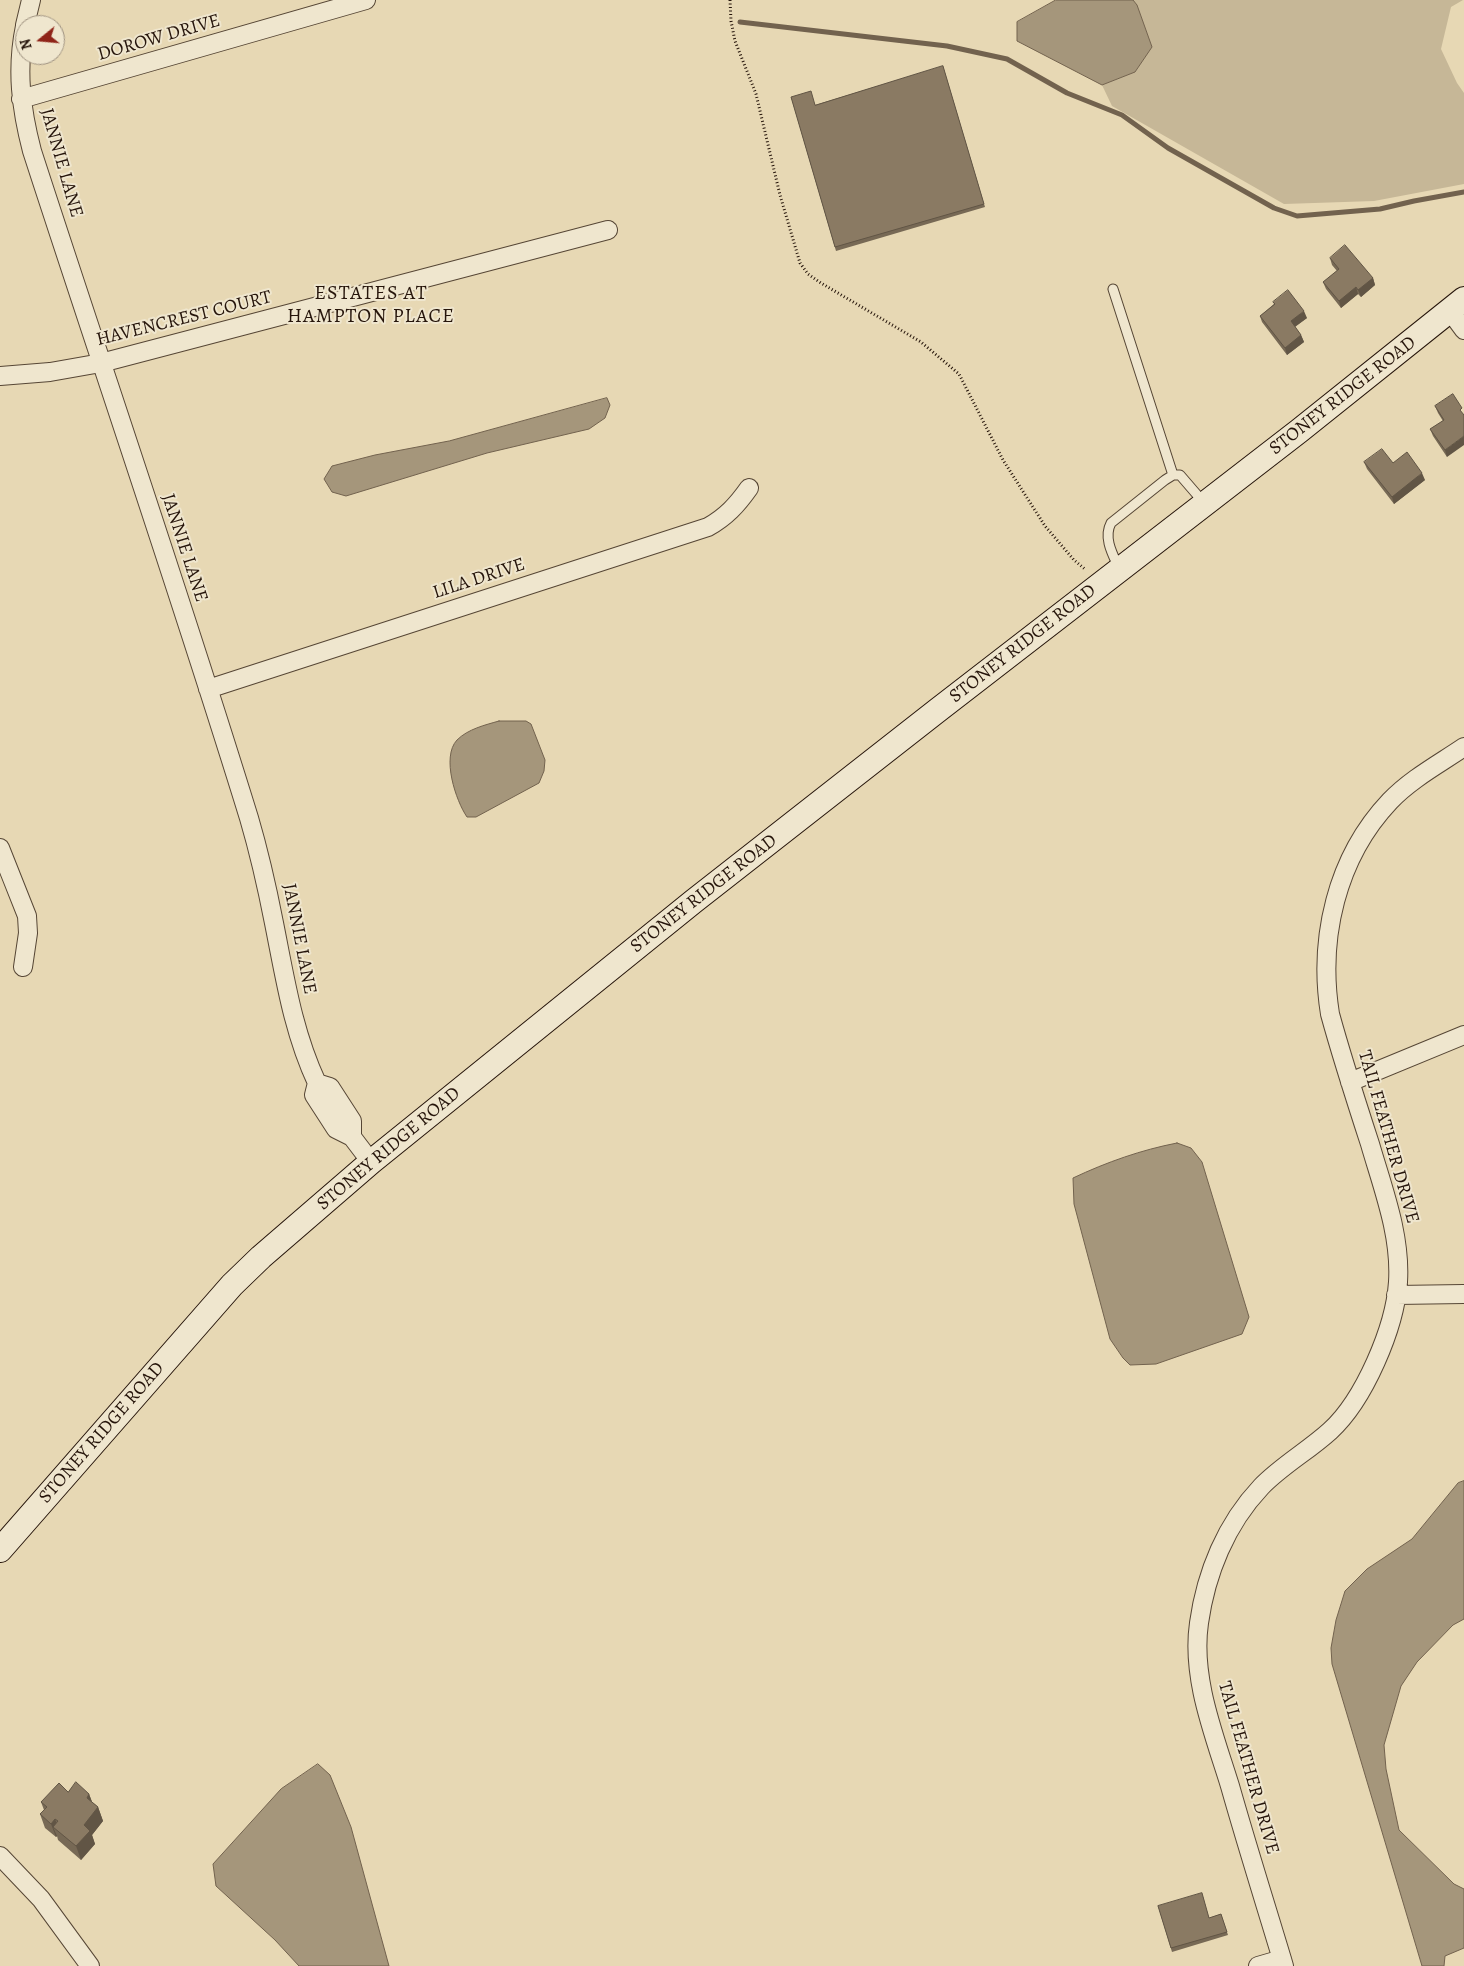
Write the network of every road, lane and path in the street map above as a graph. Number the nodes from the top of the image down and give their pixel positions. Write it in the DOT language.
graph roads {
  1 [pos="31,0"];
  2 [pos="366,0"];
  3 [pos="730,0"];
  4 [pos="28,15"];
  5 [pos="20,65"];
  6 [pos="21,99"];
  7 [pos="608,230"];
  8 [pos="1113,288"];
  9 [pos="1457,305"];
  10 [pos="1464,330"];
  11 [pos="101,363"];
  12 [pos="0,376"];
  13 [pos="1173,474"];
  14 [pos="749,488"];
  15 [pos="1205,504"];
  16 [pos="1111,576"];
  17 [pos="208,689"];
  18 [pos="1464,747"];
  19 [pos="0,848"];
  20 [pos="23,967"];
  21 [pos="1464,1035"];
  22 [pos="1350,1082"];
  23 [pos="371,1162"];
  24 [pos="1464,1294"];
  25 [pos="1396,1295"];
  26 [pos="0,1550"];
  27 [pos="0,1856"];
  28 [pos="1283,1962"];
  29 [pos="90,1966"];
  30 [pos="1258,1966"];
  1 -- 4 [label="street, JANNIE LANE"];
  2 -- 6 [label="street, DOROW DRIVE"];
  3 -- 16 [label="path"];
  5 -- 6 [label="street, JANNIE LANE"];
  6 -- 11 [label="street, JANNIE LANE"];
  7 -- 11 [label="street, HAVENCREST COURT"];
  8 -- 13 [label="lane"];
  9 -- 10 [label="street"];
  9 -- 15 [label="street, STONEY RIDGE ROAD"];
  11 -- 12 [label="street, HAVENCREST COURT"];
  11 -- 17 [label="street, JANNIE LANE"];
  13 -- 15 [label="lane"];
  13 -- 16 [label="lane"];
  14 -- 17 [label="street, LILA DRIVE"];
  15 -- 16 [label="street, STONEY RIDGE ROAD"];
  16 -- 23 [label="street, STONEY RIDGE ROAD"];
  17 -- 23 [label="street, JANNIE LANE"];
  18 -- 22 [label="street, TAIL FEATHER DRIVE"];
  19 -- 20 [label="street"];
  21 -- 22 [label="street"];
  22 -- 25 [label="street, TAIL FEATHER DRIVE"];
  23 -- 26 [label="street, STONEY RIDGE ROAD"];
  24 -- 25 [label="street"];
  25 -- 28 [label="street, TAIL FEATHER DRIVE"];
  27 -- 29 [label="street"];
  28 -- 30 [label="street"];
}
